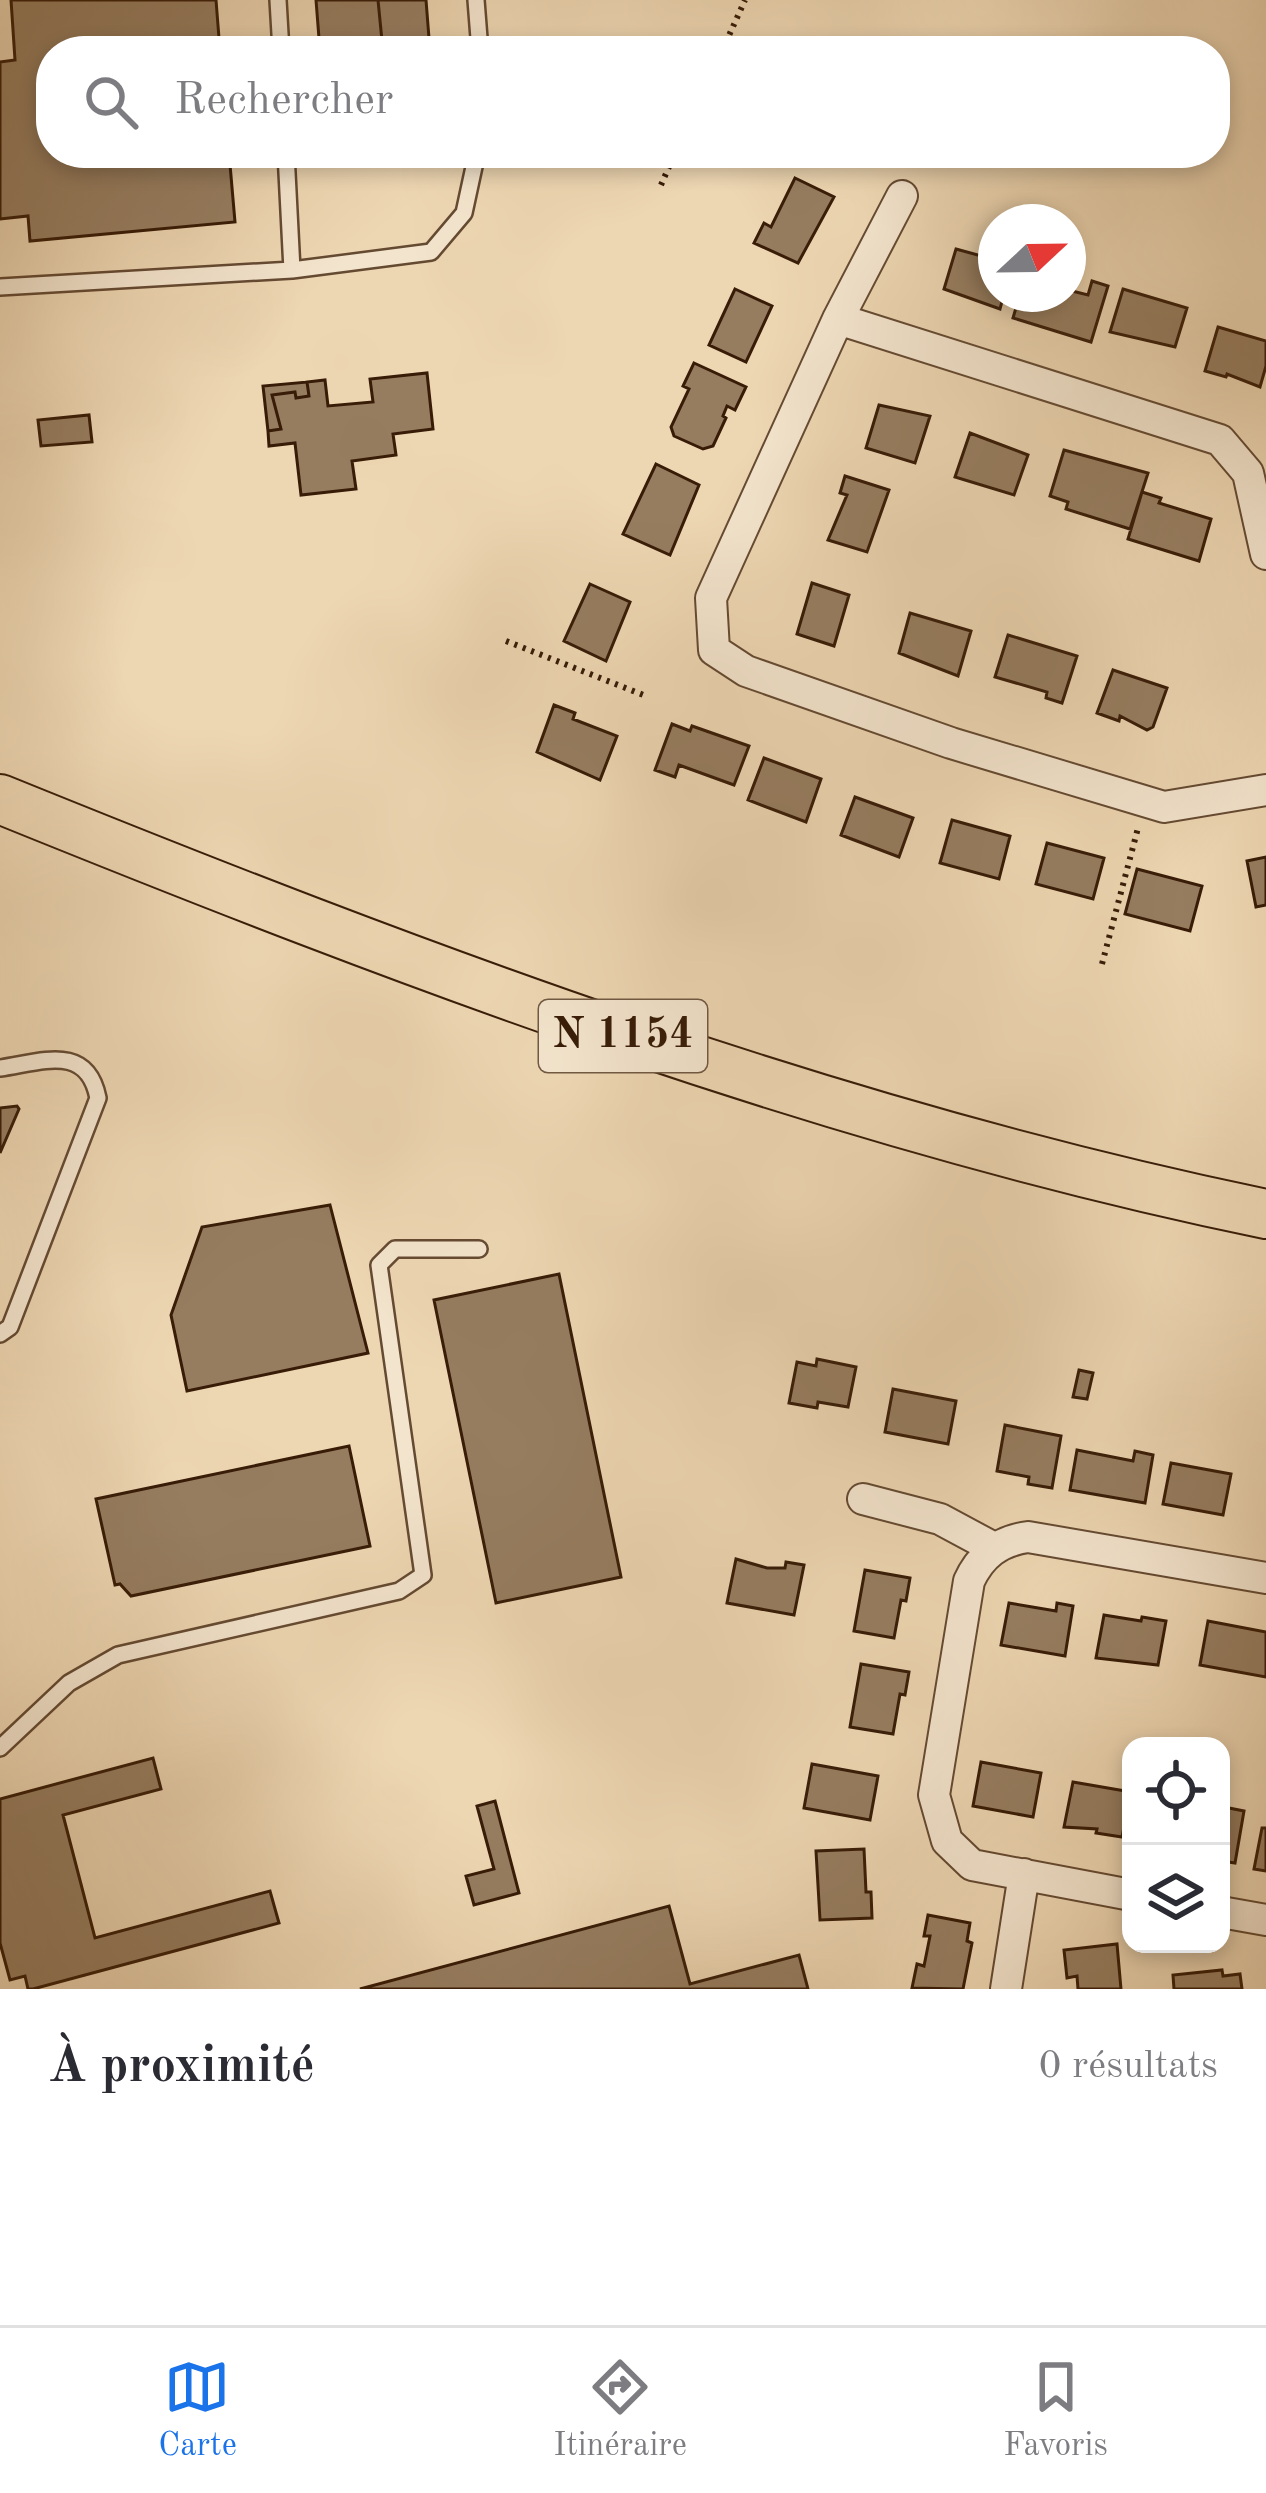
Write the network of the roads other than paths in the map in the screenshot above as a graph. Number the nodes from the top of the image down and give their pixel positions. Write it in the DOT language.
graph roads {
  1 [pos="278,0"];
  2 [pos="476,0"];
  3 [pos="280,36"];
  4 [pos="480,36"];
  5 [pos="287,168"];
  6 [pos="474,168"];
  7 [pos="902,196"];
  8 [pos="292,271"];
  9 [pos="0,287"];
  10 [pos="838,319"];
  11 [pos="1266,554"];
  12 [pos="1266,790"];
  13 [pos="0,799"];
  14 [pos="0,1068"];
  15 [pos="1266,1214"];
  16 [pos="479,1249"];
  17 [pos="0,1334"];
  18 [pos="863,1499"];
  19 [pos="994,1548"];
  20 [pos="1266,1578"];
  21 [pos="0,1748"];
  22 [pos="1024,1874"];
  23 [pos="1122,1893"];
  24 [pos="1230,1914"];
  25 [pos="1266,1921"];
  26 [pos="1006,1989"];
  1 -- 3 [label="lane"];
  2 -- 4 [label="lane"];
  5 -- 8 [label="lane"];
  6 -- 8 [label="lane"];
  7 -- 10 [label="street"];
  8 -- 9 [label="lane"];
  10 -- 11 [label="street"];
  10 -- 12 [label="street"];
  13 -- 15 [label="main road, N 1154"];
  14 -- 17 [label="lane"];
  16 -- 21 [label="lane"];
  18 -- 19 [label="street"];
  19 -- 20 [label="street"];
  19 -- 22 [label="street"];
  22 -- 23 [label="street"];
  22 -- 26 [label="street"];
  24 -- 25 [label="street"];
}
